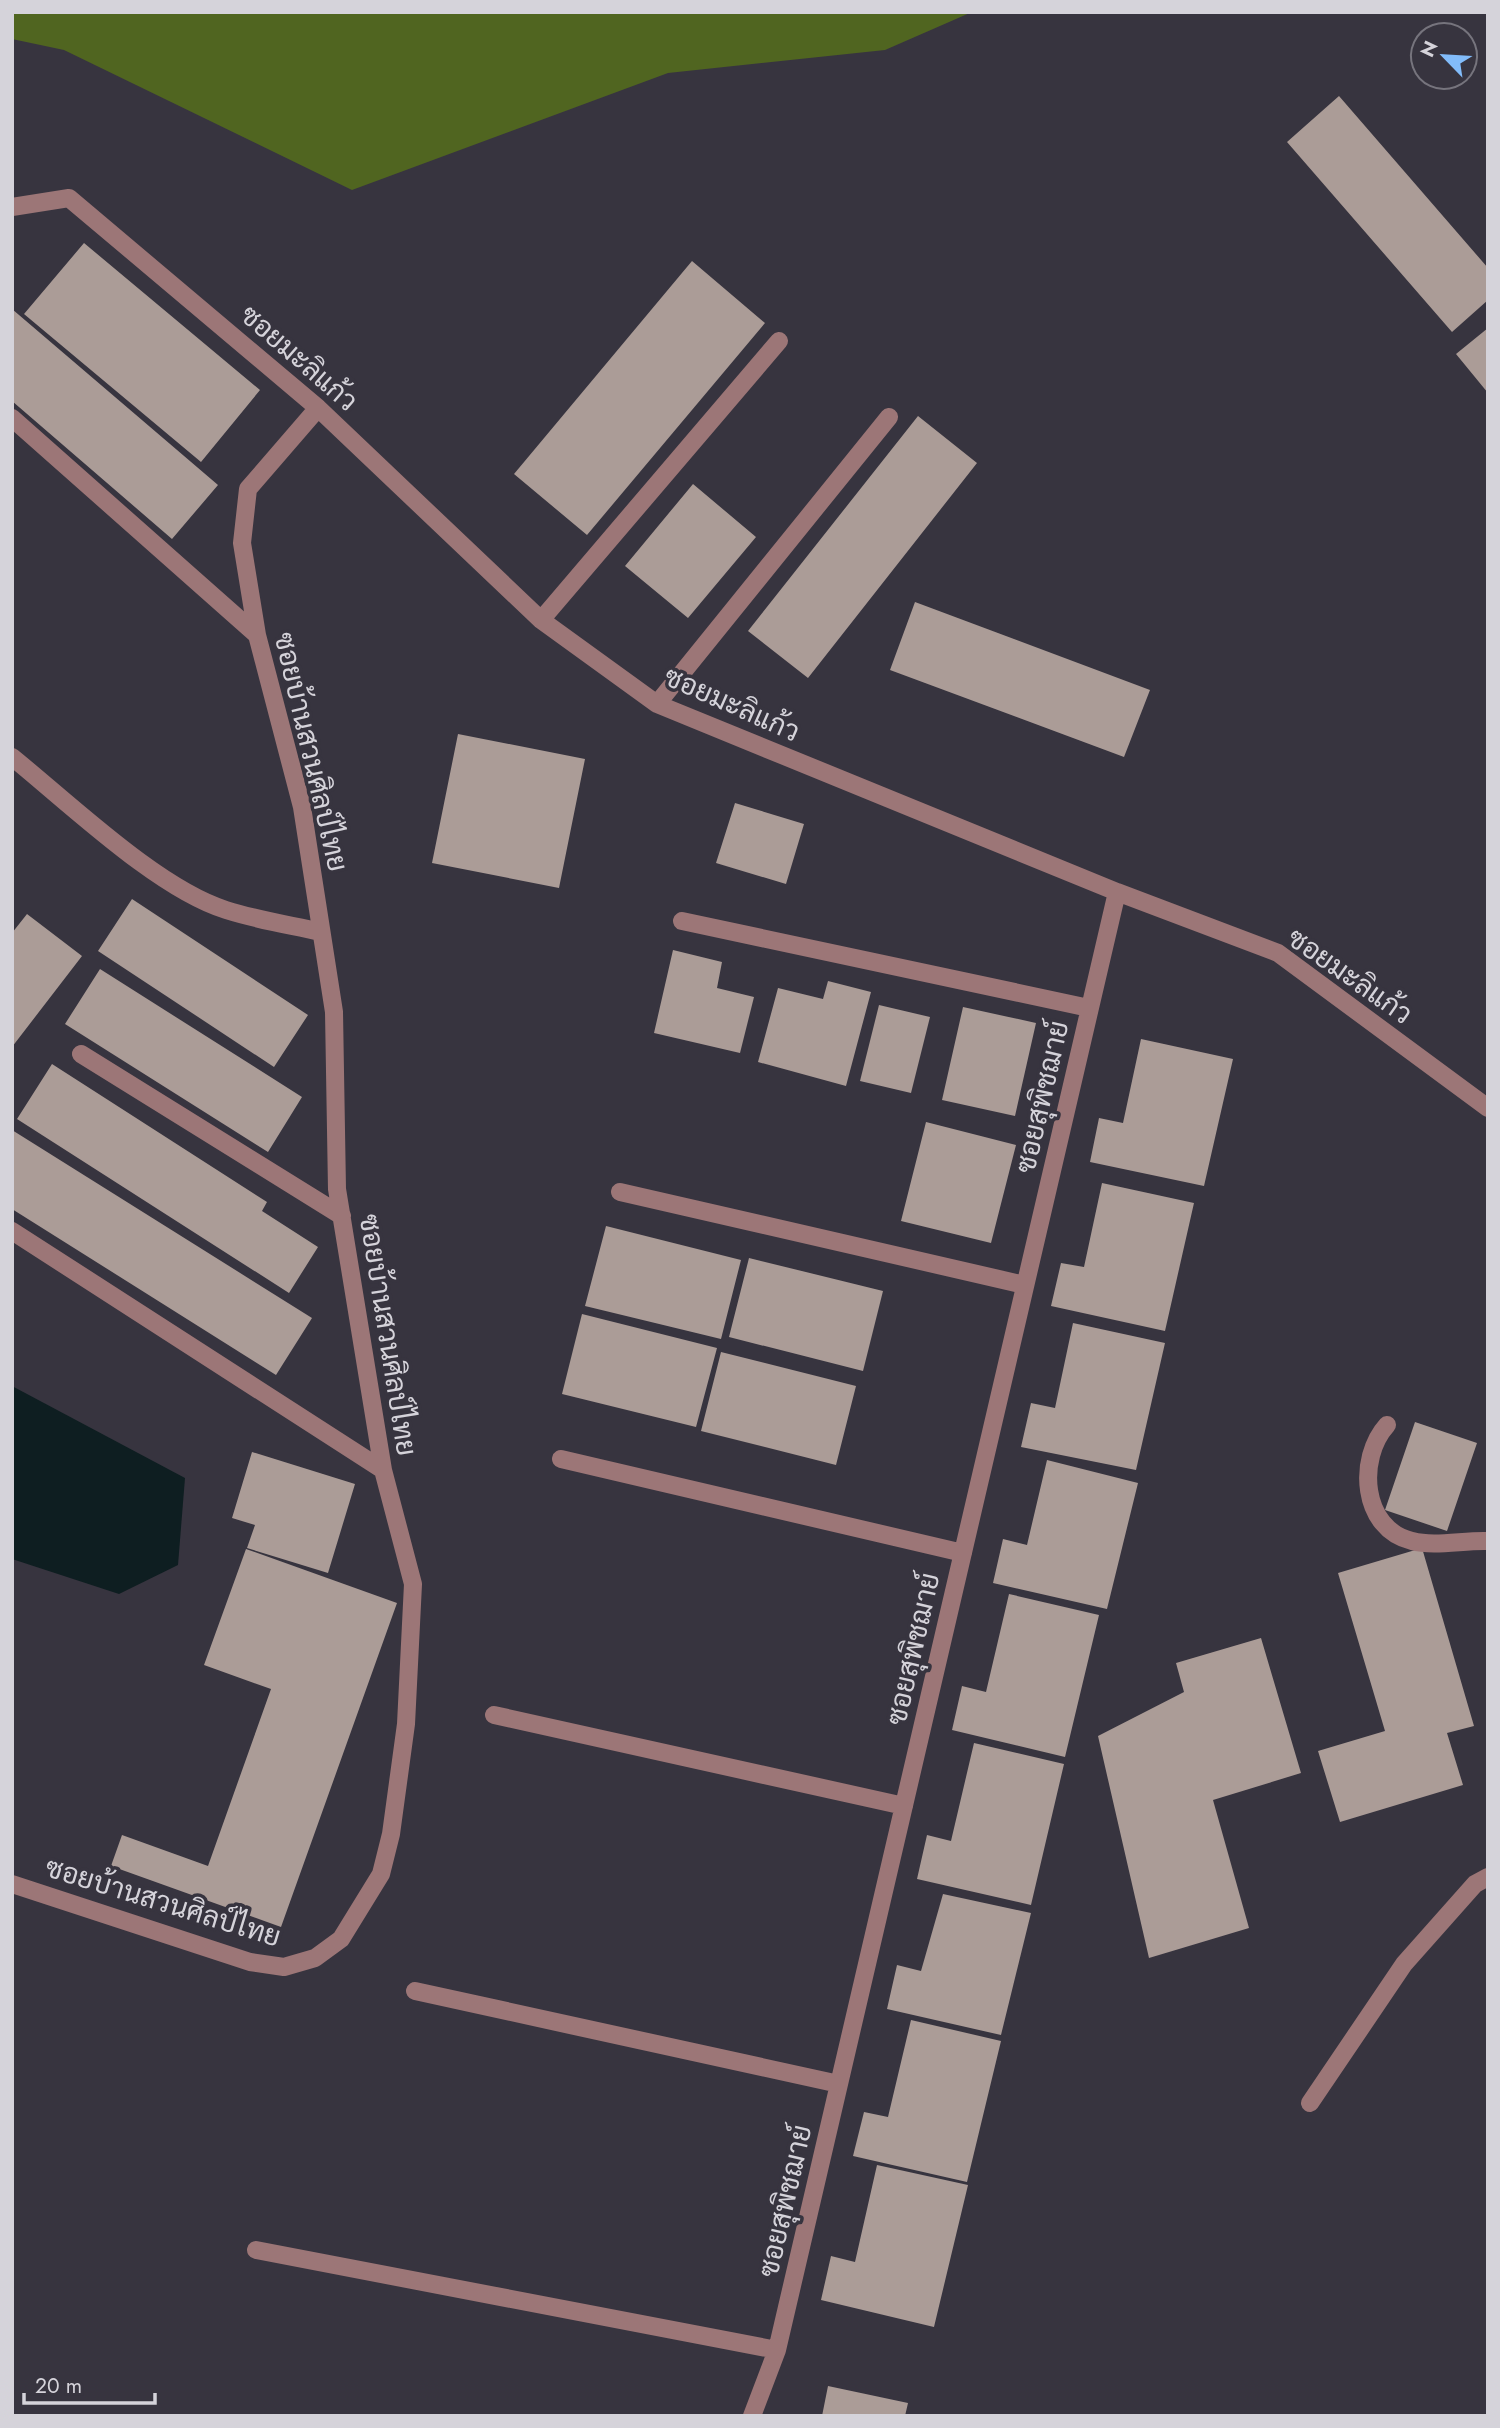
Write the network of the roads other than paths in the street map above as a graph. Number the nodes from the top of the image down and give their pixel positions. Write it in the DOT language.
graph roads {
  1 [pos="12,207"];
  2 [pos="779,341"];
  3 [pos="318,408"];
  4 [pos="889,417"];
  5 [pos="12,418"];
  6 [pos="541,620"];
  7 [pos="257,635"];
  8 [pos="657,704"];
  9 [pos="12,757"];
  10 [pos="1117,892"];
  11 [pos="681,920"];
  12 [pos="321,932"];
  13 [pos="1089,1008"];
  14 [pos="81,1054"];
  15 [pos="1488,1108"];
  16 [pos="620,1192"];
  17 [pos="342,1216"];
  18 [pos="12,1231"];
  19 [pos="1025,1285"];
  20 [pos="1387,1425"];
  21 [pos="561,1459"];
  22 [pos="383,1470"];
  23 [pos="1488,1541"];
  24 [pos="963,1553"];
  25 [pos="494,1715"];
  26 [pos="904,1806"];
  27 [pos="1488,1877"];
  28 [pos="12,1884"];
  29 [pos="415,1991"];
  30 [pos="839,2084"];
  31 [pos="1310,2103"];
  32 [pos="256,2250"];
  33 [pos="777,2350"];
  34 [pos="752,2416"];
  1 -- 3 [label="street, ซอยมะลิแก้ว"];
  2 -- 6 [label="street"];
  3 -- 6 [label="street, ซอยมะลิแก้ว"];
  3 -- 7 [label="street, ซอยบ้านสวนศิลป์ไทย"];
  4 -- 8 [label="street"];
  5 -- 7 [label="street"];
  6 -- 8 [label="street, ซอยมะลิแก้ว"];
  7 -- 12 [label="street, ซอยบ้านสวนศิลป์ไทย"];
  8 -- 10 [label="street, ซอยมะลิแก้ว"];
  9 -- 12 [label="street"];
  10 -- 13 [label="street, ซอยสุพิชฌาย์"];
  10 -- 15 [label="street, ซอยมะลิแก้ว"];
  11 -- 13 [label="street"];
  12 -- 17 [label="street, ซอยบ้านสวนศิลป์ไทย"];
  13 -- 19 [label="street, ซอยสุพิชฌาย์"];
  14 -- 17 [label="street"];
  16 -- 19 [label="street"];
  17 -- 22 [label="street, ซอยบ้านสวนศิลป์ไทย"];
  18 -- 22 [label="street"];
  19 -- 24 [label="street, ซอยสุพิชฌาย์"];
  20 -- 23 [label="street"];
  21 -- 24 [label="street"];
  22 -- 28 [label="street, ซอยบ้านสวนศิลป์ไทย"];
  24 -- 26 [label="street, ซอยสุพิชฌาย์"];
  25 -- 26 [label="street"];
  26 -- 30 [label="street, ซอยสุพิชฌาย์"];
  27 -- 31 [label="street"];
  29 -- 30 [label="street"];
  30 -- 33 [label="street, ซอยสุพิชฌาย์"];
  32 -- 33 [label="street"];
  33 -- 34 [label="street, ซอยสุพิชฌาย์"];
}
